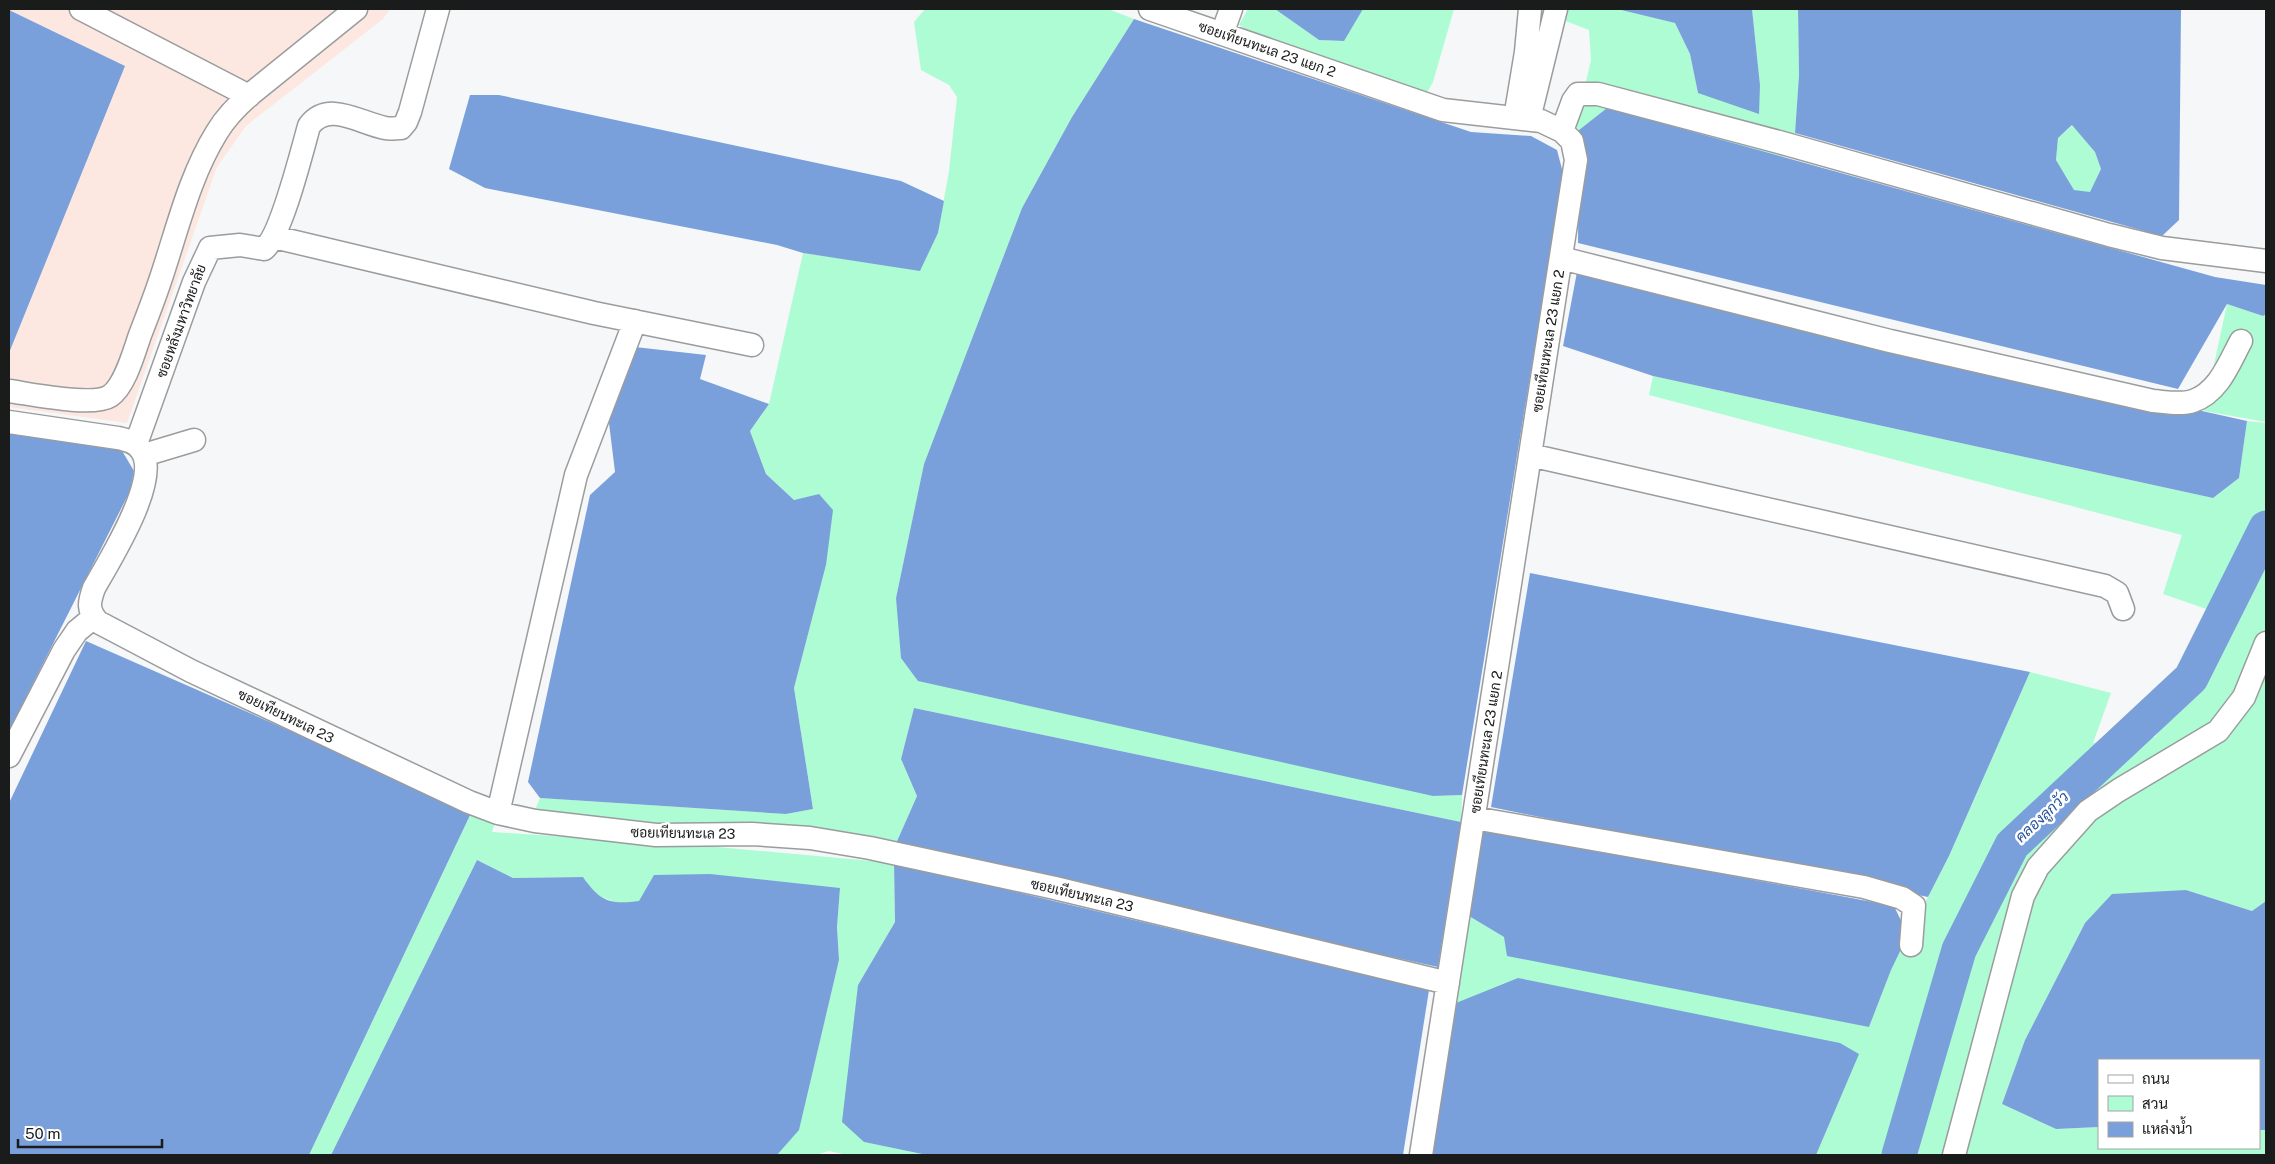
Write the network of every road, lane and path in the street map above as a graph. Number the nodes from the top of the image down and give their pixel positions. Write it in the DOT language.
graph roads {
  1 [pos="81,9"];
  2 [pos="356,9"];
  3 [pos="438,9"];
  4 [pos="1150,9"];
  5 [pos="1231,9"];
  6 [pos="1530,9"];
  7 [pos="1556,9"];
  8 [pos="1222,34"];
  9 [pos="249,96"];
  10 [pos="1522,119"];
  11 [pos="1562,131"];
  12 [pos="274,237"];
  13 [pos="1561,258"];
  14 [pos="2266,261"];
  15 [pos="636,321"];
  16 [pos="2241,340"];
  17 [pos="752,345"];
  18 [pos="9,391"];
  19 [pos="9,422"];
  20 [pos="194,440"];
  21 [pos="140,450"];
  22 [pos="1530,455"];
  23 [pos="2123,609"];
  24 [pos="94,617"];
  25 [pos="2266,643"];
  26 [pos="9,756"];
  27 [pos="498,813"];
  28 [pos="1474,818"];
  29 [pos="1912,945"];
  30 [pos="1448,983"];
  31 [pos="1421,1155"];
  32 [pos="1954,1155"];
  1 -- 9 [label="street"];
  2 -- 9 [label="street"];
  3 -- 12 [label="street"];
  4 -- 8 [label="street, ซอยเทียนทะเล 23 แยก 2"];
  5 -- 8 [label="street"];
  6 -- 10 [label="street"];
  7 -- 10 [label="street"];
  8 -- 10 [label="street, ซอยเทียนทะเล 23 แยก 2"];
  9 -- 18 [label="street"];
  10 -- 11 [label="street, ซอยเทียนทะเล 23 แยก 2"];
  11 -- 13 [label="street, ซอยเทียนทะเล 23 แยก 2"];
  11 -- 14 [label="street"];
  12 -- 15 [label="street"];
  12 -- 21 [label="street, ซอยหลังมหาวิทยาลัย"];
  13 -- 16 [label="street"];
  13 -- 22 [label="street, ซอยเทียนทะเล 23 แยก 2"];
  15 -- 17 [label="street"];
  15 -- 27 [label="street"];
  19 -- 21 [label="street"];
  20 -- 21 [label="street"];
  21 -- 24 [label="street"];
  22 -- 23 [label="street"];
  22 -- 28 [label="street, ซอยเทียนทะเล 23 แยก 2"];
  24 -- 26 [label="street"];
  24 -- 27 [label="street, ซอยเทียนทะเล 23"];
  25 -- 32 [label="street"];
  27 -- 30 [label="street, ซอยเทียนทะเล 23"];
  28 -- 29 [label="street"];
  28 -- 30 [label="street, ซอยเทียนทะเล 23 แยก 2"];
  30 -- 31 [label="street"];
}
